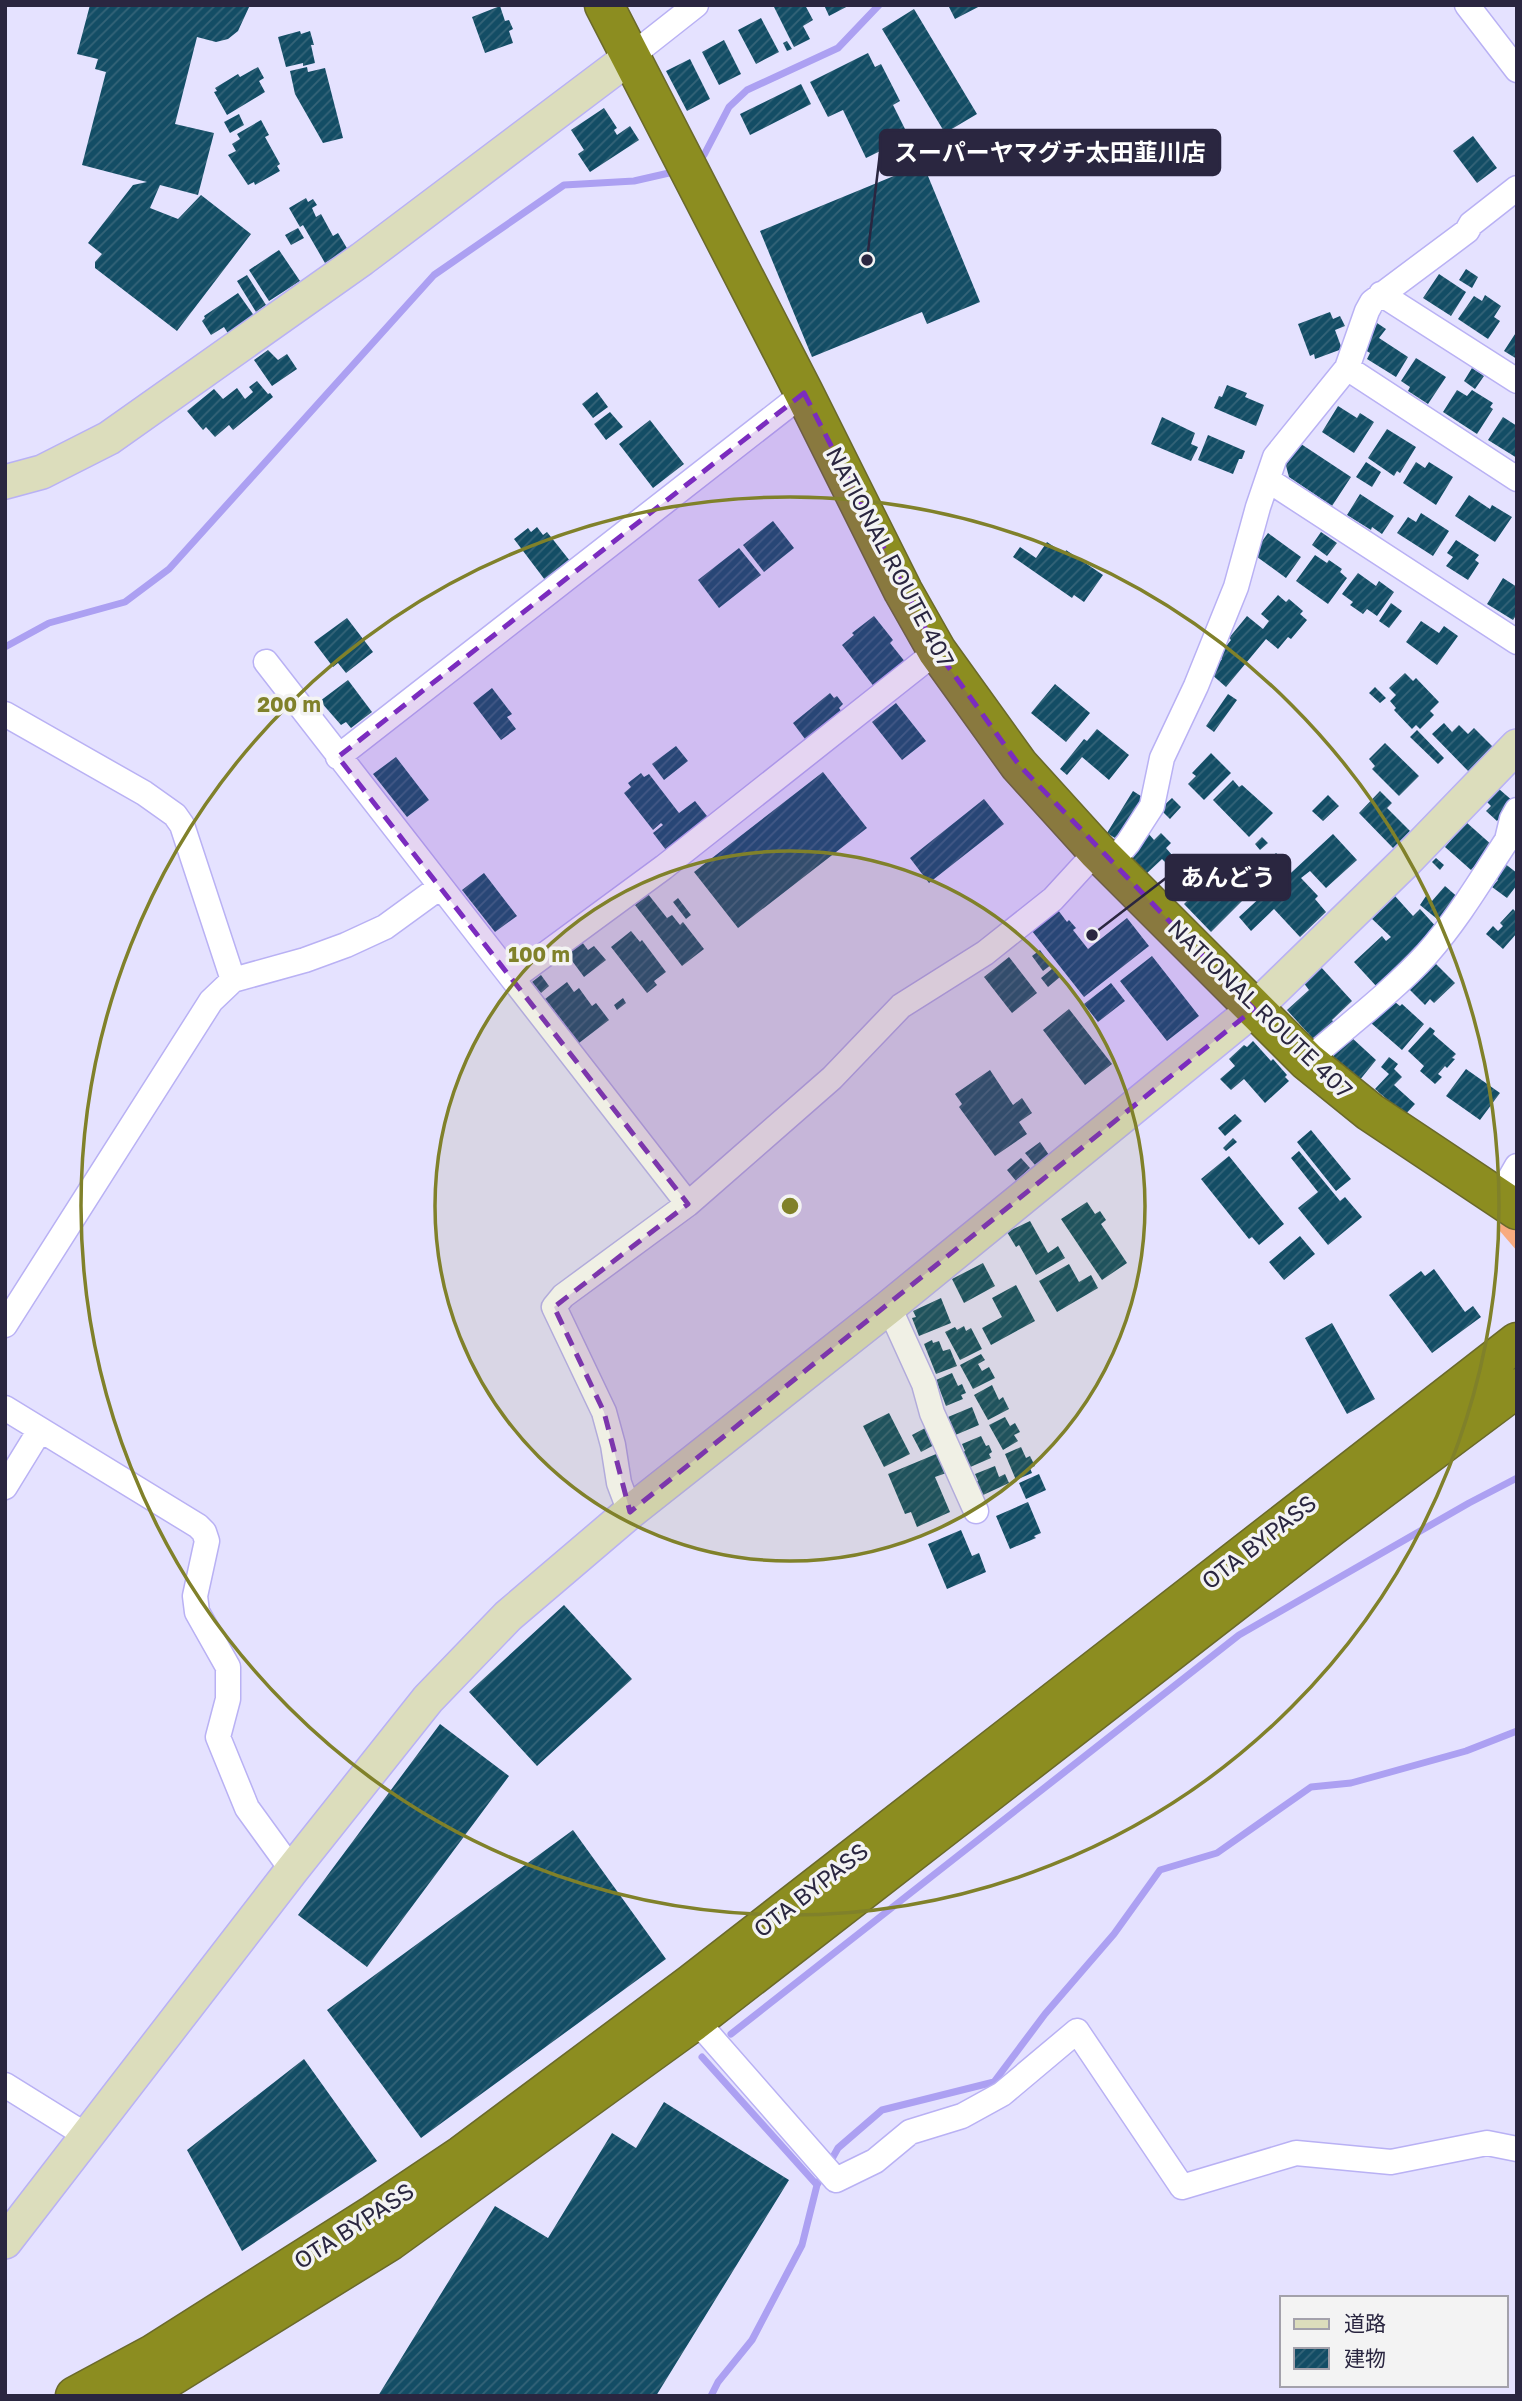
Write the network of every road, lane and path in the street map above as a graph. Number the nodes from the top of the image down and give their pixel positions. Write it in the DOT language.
graph roads {
  1 [pos="604,5"];
  2 [pos="696,5"];
  3 [pos="1467,5"];
  4 [pos="630,57"];
  5 [pos="1517,70"];
  6 [pos="1517,188"];
  7 [pos="1381,294"];
  8 [pos="1347,368"];
  9 [pos="1517,381"];
  10 [pos="804,393"];
  11 [pos="1517,479"];
  12 [pos="1268,480"];
  13 [pos="5,482"];
  14 [pos="1517,642"];
  15 [pos="937,651"];
  16 [pos="266,663"];
  17 [pos="5,713"];
  18 [pos="1517,746"];
  19 [pos="338,757"];
  20 [pos="1517,810"];
  21 [pos="1512,838"];
  22 [pos="1104,857"];
  23 [pos="440,887"];
  24 [pos="513,978"];
  25 [pos="233,980"];
  26 [pos="1254,1009"];
  27 [pos="1307,1061"];
  28 [pos="1517,1166"];
  29 [pos="688,1204"];
  30 [pos="1507,1204"];
  31 [pos="889,1307"];
  32 [pos="5,1325"];
  33 [pos="1517,1342"];
  34 [pos="1517,1388"];
  35 [pos="5,1408"];
  36 [pos="40,1430"];
  37 [pos="5,1487"];
  38 [pos="976,1511"];
  39 [pos="630,1512"];
  40 [pos="292,1870"];
  41 [pos="693,2022"];
  42 [pos="5,2085"];
  43 [pos="87,2136"];
  44 [pos="1517,2149"];
  45 [pos="5,2242"];
  46 [pos="75,2396"];
  47 [pos="136,2396"];
  1 -- 4 [label="highway, NATIONAL ROUTE 407"];
  2 -- 4 [label="street"];
  3 -- 5 [label="street"];
  4 -- 10 [label="highway, NATIONAL ROUTE 407"];
  4 -- 13 [label="street"];
  6 -- 7 [label="street"];
  7 -- 8 [label="street"];
  7 -- 9 [label="street"];
  8 -- 11 [label="street"];
  8 -- 12 [label="street"];
  10 -- 15 [label="highway, NATIONAL ROUTE 407"];
  10 -- 19 [label="street"];
  12 -- 14 [label="street"];
  12 -- 22 [label="street"];
  15 -- 22 [label="highway, NATIONAL ROUTE 407"];
  15 -- 24 [label="street"];
  16 -- 19 [label="street"];
  17 -- 25 [label="street"];
  18 -- 26 [label="street"];
  19 -- 23 [label="street"];
  20 -- 21 [label="street"];
  21 -- 27 [label="street"];
  22 -- 26 [label="highway, NATIONAL ROUTE 407"];
  22 -- 29 [label="street"];
  23 -- 24 [label="street"];
  23 -- 25 [label="street"];
  24 -- 29 [label="street"];
  25 -- 32 [label="street"];
  26 -- 27 [label="highway, NATIONAL ROUTE 407"];
  26 -- 31 [label="street"];
  27 -- 30 [label="highway, NATIONAL ROUTE 407"];
  28 -- 30 [label="street"];
  29 -- 39 [label="street"];
  31 -- 38 [label="street"];
  31 -- 39 [label="street"];
  33 -- 46 [label="highway, OTA BYPASS"];
  34 -- 41 [label="highway, OTA BYPASS"];
  35 -- 36 [label="street"];
  36 -- 37 [label="street"];
  36 -- 40 [label="street"];
  39 -- 40 [label="street"];
  40 -- 43 [label="street"];
  41 -- 44 [label="street"];
  41 -- 47 [label="highway, OTA BYPASS"];
  42 -- 43 [label="street"];
  43 -- 45 [label="street"];
}
